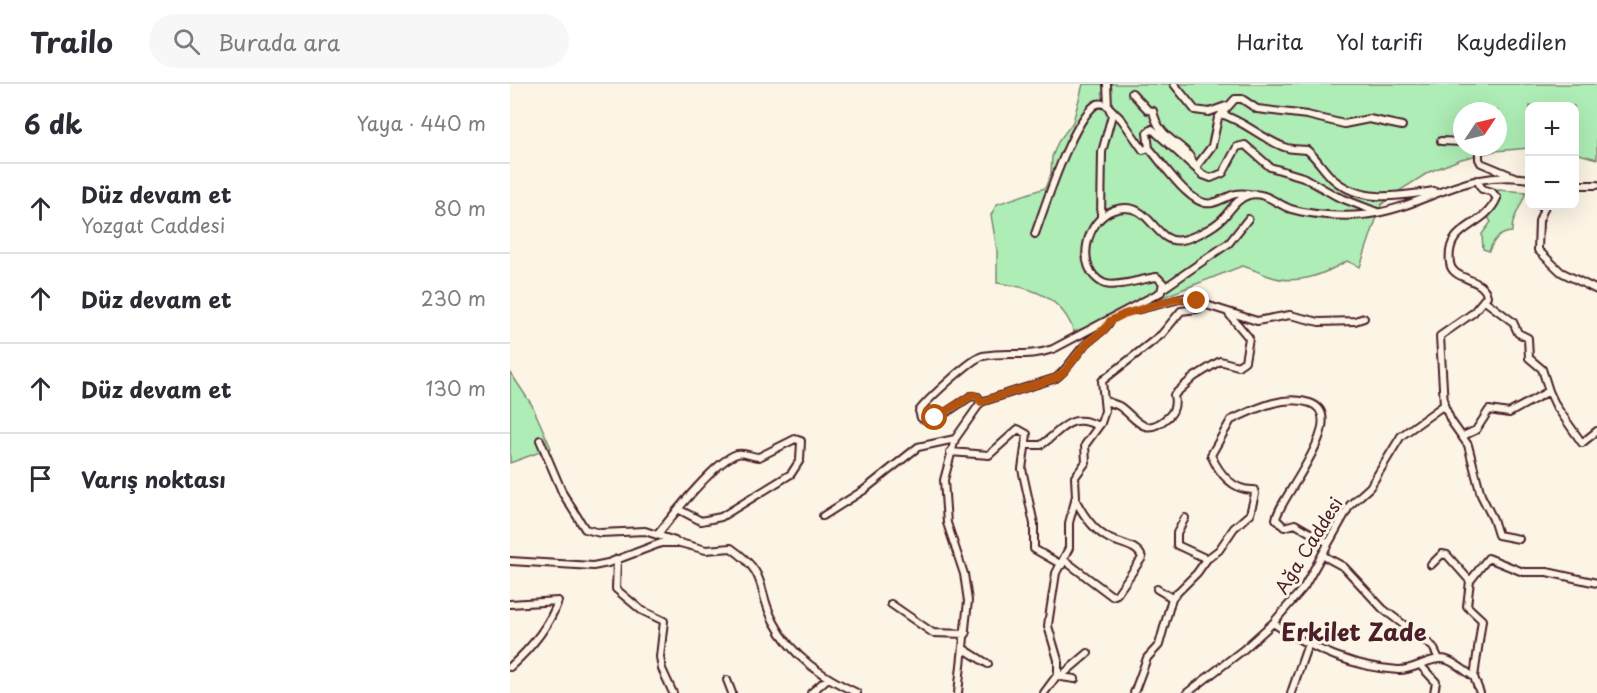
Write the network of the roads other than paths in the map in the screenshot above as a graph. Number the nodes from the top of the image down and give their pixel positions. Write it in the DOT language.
graph roads {
  1 [pos="1107,84"];
  2 [pos="1174,84"];
  3 [pos="1132,93"];
  4 [pos="1108,106"];
  5 [pos="1227,106"];
  6 [pos="1221,114"];
  7 [pos="1402,126"];
  8 [pos="1441,141"];
  9 [pos="1453,142"];
  10 [pos="1149,148"];
  11 [pos="1480,156"];
  12 [pos="1196,167"];
  13 [pos="1517,178"];
  14 [pos="1525,179"];
  15 [pos="1477,180"];
  16 [pos="1579,185"];
  17 [pos="1597,185"];
  18 [pos="1440,190"];
  19 [pos="1251,195"];
  20 [pos="1543,210"];
  21 [pos="1378,213"];
  22 [pos="1101,217"];
  23 [pos="1248,219"];
  24 [pos="1035,234"];
  25 [pos="1164,288"];
  26 [pos="1597,290"];
  27 [pos="1485,301"];
  28 [pos="1203,304"];
  29 [pos="1229,313"];
  30 [pos="1124,314"];
  31 [pos="1364,318"];
  32 [pos="1110,321"];
  33 [pos="1549,390"];
  34 [pos="1106,401"];
  35 [pos="980,405"];
  36 [pos="1444,405"];
  37 [pos="1098,426"];
  38 [pos="1597,431"];
  39 [pos="1463,436"];
  40 [pos="954,439"];
  41 [pos="540,440"];
  42 [pos="1025,445"];
  43 [pos="950,452"];
  44 [pos="1075,499"];
  45 [pos="678,509"];
  46 [pos="823,516"];
  47 [pos="1185,518"];
  48 [pos="658,534"];
  49 [pos="1519,539"];
  50 [pos="680,543"];
  51 [pos="1328,543"];
  52 [pos="1322,555"];
  53 [pos="617,559"];
  54 [pos="1207,559"];
  55 [pos="510,561"];
  56 [pos="1063,563"];
  57 [pos="1431,565"];
  58 [pos="1470,581"];
  59 [pos="1597,583"];
  60 [pos="1157,589"];
  61 [pos="1172,598"];
  62 [pos="510,604"];
  63 [pos="891,604"];
  64 [pos="1273,623"];
  65 [pos="966,634"];
  66 [pos="1308,644"];
  67 [pos="964,649"];
  68 [pos="1088,653"];
  69 [pos="1439,659"];
  70 [pos="988,664"];
  71 [pos="1421,666"];
  72 [pos="510,667"];
  73 [pos="1059,677"];
  74 [pos="1474,677"];
  75 [pos="828,678"];
  76 [pos="1075,679"];
  77 [pos="728,680"];
  78 [pos="1190,692"];
  79 [pos="673,693"];
  80 [pos="732,693"];
  81 [pos="811,693"];
  82 [pos="857,693"];
  83 [pos="958,693"];
  84 [pos="1044,693"];
  85 [pos="1134,693"];
  86 [pos="1293,693"];
  87 [pos="1434,693"];
  88 [pos="1480,693"];
  1 -- 4 [label="street"];
  2 -- 5 [label="street"];
  3 -- 12 [label="street"];
  4 -- 10 [label="street"];
  4 -- 22 [label="street"];
  4 -- 24 [label="street"];
  5 -- 6 [label="street"];
  5 -- 7 [label="street"];
  6 -- 12 [label="street"];
  6 -- 18 [label="street"];
  8 -- 9 [label="street"];
  10 -- 12 [label="street"];
  10 -- 19 [label="street"];
  11 -- 13 [label="street"];
  12 -- 21 [label="street"];
  13 -- 14 [label="street"];
  13 -- 15 [label="street"];
  15 -- 18 [label="street"];
  15 -- 27 [label="street"];
  16 -- 17 [label="street"];
  18 -- 21 [label="street"];
  19 -- 21 [label="street"];
  19 -- 22 [label="street"];
  20 -- 26 [label="street"];
  22 -- 25 [label="street"];
  23 -- 25 [label="street"];
  25 -- 30 [label="street"];
  27 -- 33 [label="street"];
  27 -- 36 [label="street"];
  28 -- 29 [label="street"];
  28 -- 30 [label="street"];
  28 -- 34 [label="street"];
  29 -- 31 [label="street"];
  29 -- 34 [label="street"];
  30 -- 32 [label="street"];
  32 -- 35 [label="street"];
  32 -- 35 [label="street"];
  33 -- 38 [label="street"];
  33 -- 39 [label="street"];
  34 -- 37 [label="street"];
  35 -- 40 [label="street"];
  36 -- 39 [label="street"];
  36 -- 51 [label="street, Ağa Caddesi"];
  37 -- 42 [label="street"];
  37 -- 44 [label="street"];
  39 -- 49 [label="street"];
  40 -- 43 [label="street"];
  40 -- 46 [label="street"];
  41 -- 48 [label="street"];
  42 -- 43 [label="street"];
  42 -- 56 [label="street"];
  43 -- 65 [label="street"];
  44 -- 56 [label="street"];
  44 -- 56 [label="street"];
  45 -- 45 [label="street"];
  45 -- 48 [label="street"];
  47 -- 54 [label="street"];
  48 -- 50 [label="street"];
  50 -- 53 [label="street"];
  50 -- 75 [label="street"];
  51 -- 52 [label="street, Ağa Caddesi"];
  51 -- 54 [label="street"];
  52 -- 64 [label="street, Ağa Caddesi"];
  52 -- 69 [label="street"];
  53 -- 55 [label="street"];
  53 -- 79 [label="street"];
  54 -- 61 [label="street"];
  56 -- 73 [label="street"];
  57 -- 58 [label="street"];
  58 -- 59 [label="street"];
  58 -- 74 [label="street"];
  60 -- 61 [label="street"];
  61 -- 85 [label="street"];
  62 -- 72 [label="street"];
  63 -- 65 [label="street"];
  64 -- 66 [label="street"];
  64 -- 78 [label="street, Ağa Caddesi"];
  65 -- 67 [label="street"];
  66 -- 71 [label="street"];
  66 -- 86 [label="street"];
  67 -- 70 [label="street"];
  67 -- 83 [label="street"];
  68 -- 73 [label="street"];
  69 -- 71 [label="street"];
  69 -- 74 [label="street"];
  71 -- 87 [label="street"];
  73 -- 76 [label="street"];
  73 -- 84 [label="street"];
  74 -- 88 [label="street"];
  75 -- 81 [label="street"];
  75 -- 82 [label="street"];
  77 -- 80 [label="street"];
}
